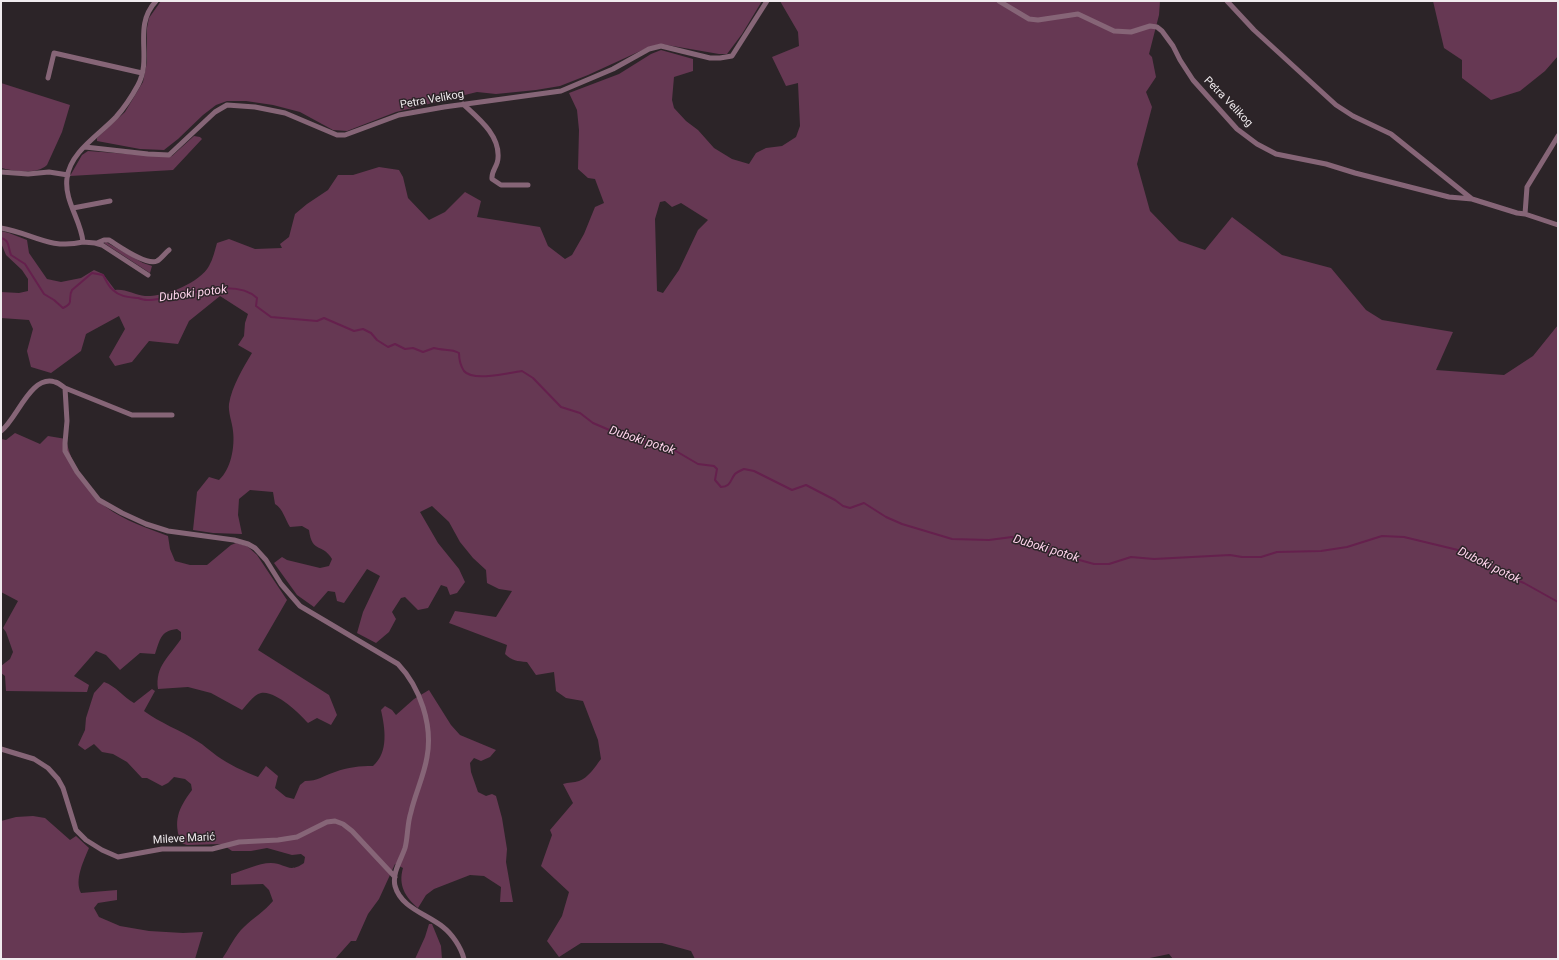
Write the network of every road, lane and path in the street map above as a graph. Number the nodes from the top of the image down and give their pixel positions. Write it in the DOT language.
graph roads {
  1 [pos="156,1"];
  2 [pos="766,1"];
  3 [pos="1000,1"];
  4 [pos="1227,1"];
  5 [pos="142,73"];
  6 [pos="48,78"];
  7 [pos="463,104"];
  8 [pos="1558,136"];
  9 [pos="85,146"];
  10 [pos="1,172"];
  11 [pos="68,175"];
  12 [pos="528,185"];
  13 [pos="1472,199"];
  14 [pos="110,202"];
  15 [pos="73,208"];
  16 [pos="1525,214"];
  17 [pos="1558,224"];
  18 [pos="1,228"];
  19 [pos="83,242"];
  20 [pos="97,243"];
  21 [pos="169,250"];
  22 [pos="148,275"];
  23 [pos="66,388"];
  24 [pos="172,415"];
  25 [pos="1,431"];
  26 [pos="1,749"];
  27 [pos="394,877"];
  28 [pos="464,959"];
  1 -- 5 [label="street"];
  2 -- 7 [label="street, Petra Velikog"];
  3 -- 13 [label="street, Petra Velikog"];
  4 -- 13 [label="street, Petra Velikog"];
  5 -- 6 [label="street"];
  5 -- 9 [label="street"];
  7 -- 9 [label="street, Petra Velikog"];
  7 -- 12 [label="street"];
  8 -- 16 [label="street"];
  9 -- 11 [label="street"];
  10 -- 11 [label="street"];
  11 -- 15 [label="street"];
  13 -- 16 [label="street, Petra Velikog"];
  14 -- 15 [label="street"];
  15 -- 19 [label="street"];
  16 -- 17 [label="street, Petra Velikog"];
  18 -- 19 [label="street"];
  19 -- 20 [label="street"];
  20 -- 21 [label="street"];
  20 -- 22 [label="street"];
  23 -- 24 [label="street"];
  23 -- 25 [label="street"];
  23 -- 27 [label="street"];
  26 -- 27 [label="street, Mileve Marić"];
  27 -- 28 [label="street"];
}
